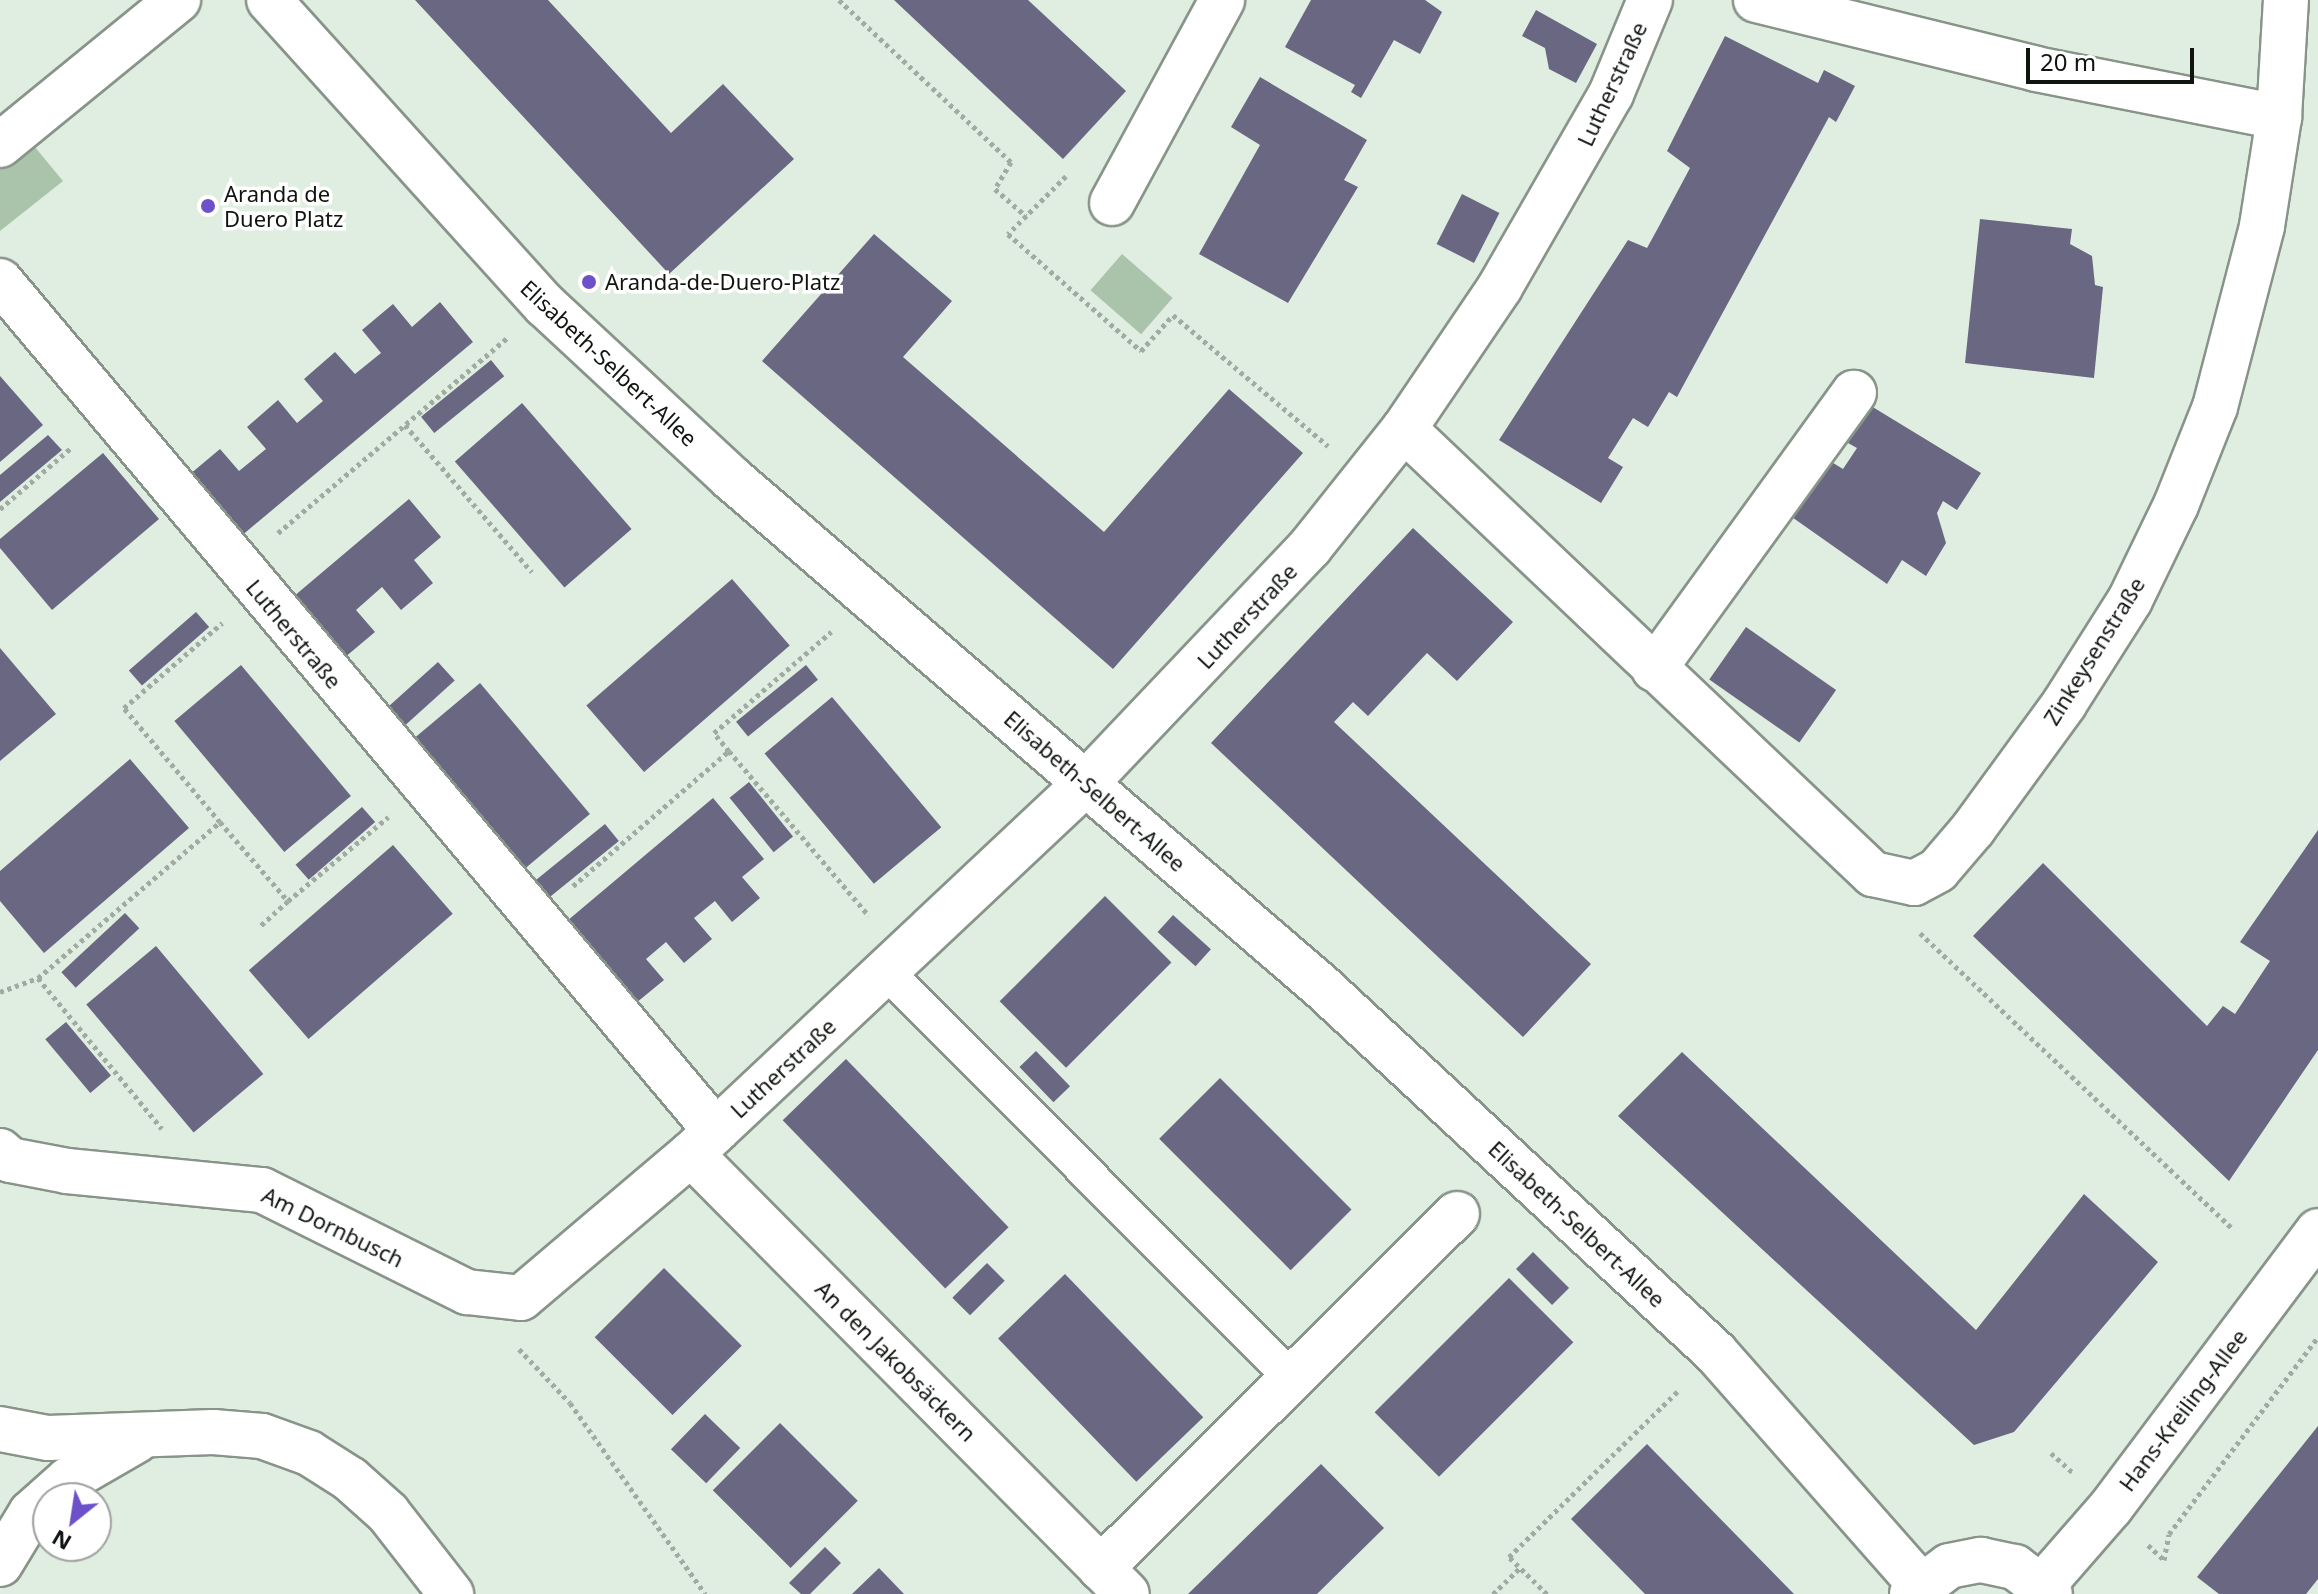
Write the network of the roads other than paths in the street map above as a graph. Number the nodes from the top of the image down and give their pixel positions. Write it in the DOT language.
graph roads {
  1 [pos="178,0"];
  2 [pos="269,0"];
  3 [pos="1222,0"];
  4 [pos="1650,0"];
  5 [pos="1756,0"];
  6 [pos="2286,0"];
  7 [pos="2279,117"];
  8 [pos="0,145"];
  9 [pos="1112,203"];
  10 [pos="0,281"];
  11 [pos="1854,393"];
  12 [pos="1404,429"];
  13 [pos="1654,669"];
  14 [pos="1087,782"];
  15 [pos="895,964"];
  16 [pos="704,1142"];
  17 [pos="0,1151"];
  18 [pos="1457,1214"];
  19 [pos="2318,1231"];
  20 [pos="521,1298"];
  21 [pos="1292,1379"];
  22 [pos="0,1429"];
  23 [pos="139,1439"];
  24 [pos="0,1564"];
  25 [pos="1114,1581"];
  26 [pos="1916,1589"];
  27 [pos="2047,1590"];
  28 [pos="451,1594"];
  1 -- 8 [label="street"];
  2 -- 14 [label="street, Elisabeth-Selbert-Allee"];
  3 -- 9 [label="street"];
  4 -- 12 [label="street, Lutherstraße"];
  5 -- 7 [label="street"];
  6 -- 7 [label="street, Zinkeysenstraße"];
  7 -- 13 [label="street, Zinkeysenstraße"];
  10 -- 16 [label="street, Lutherstraße"];
  11 -- 13 [label="street"];
  12 -- 13 [label="street"];
  12 -- 14 [label="street, Lutherstraße"];
  14 -- 15 [label="street, Lutherstraße"];
  14 -- 26 [label="street, Elisabeth-Selbert-Allee"];
  15 -- 16 [label="street, Lutherstraße"];
  15 -- 21 [label="lane"];
  16 -- 20 [label="street, Lutherstraße"];
  16 -- 25 [label="street, An den Jakobsäckern"];
  17 -- 20 [label="street, Am Dornbusch"];
  18 -- 21 [label="street, An den Jakobsäckern"];
  19 -- 27 [label="street, Hans-Kreiling-Allee"];
  21 -- 25 [label="street, An den Jakobsäckern"];
  22 -- 23 [label="street"];
  23 -- 24 [label="street"];
  23 -- 28 [label="street"];
  26 -- 27 [label="street, Hans-Kreiling-Allee"];
}
